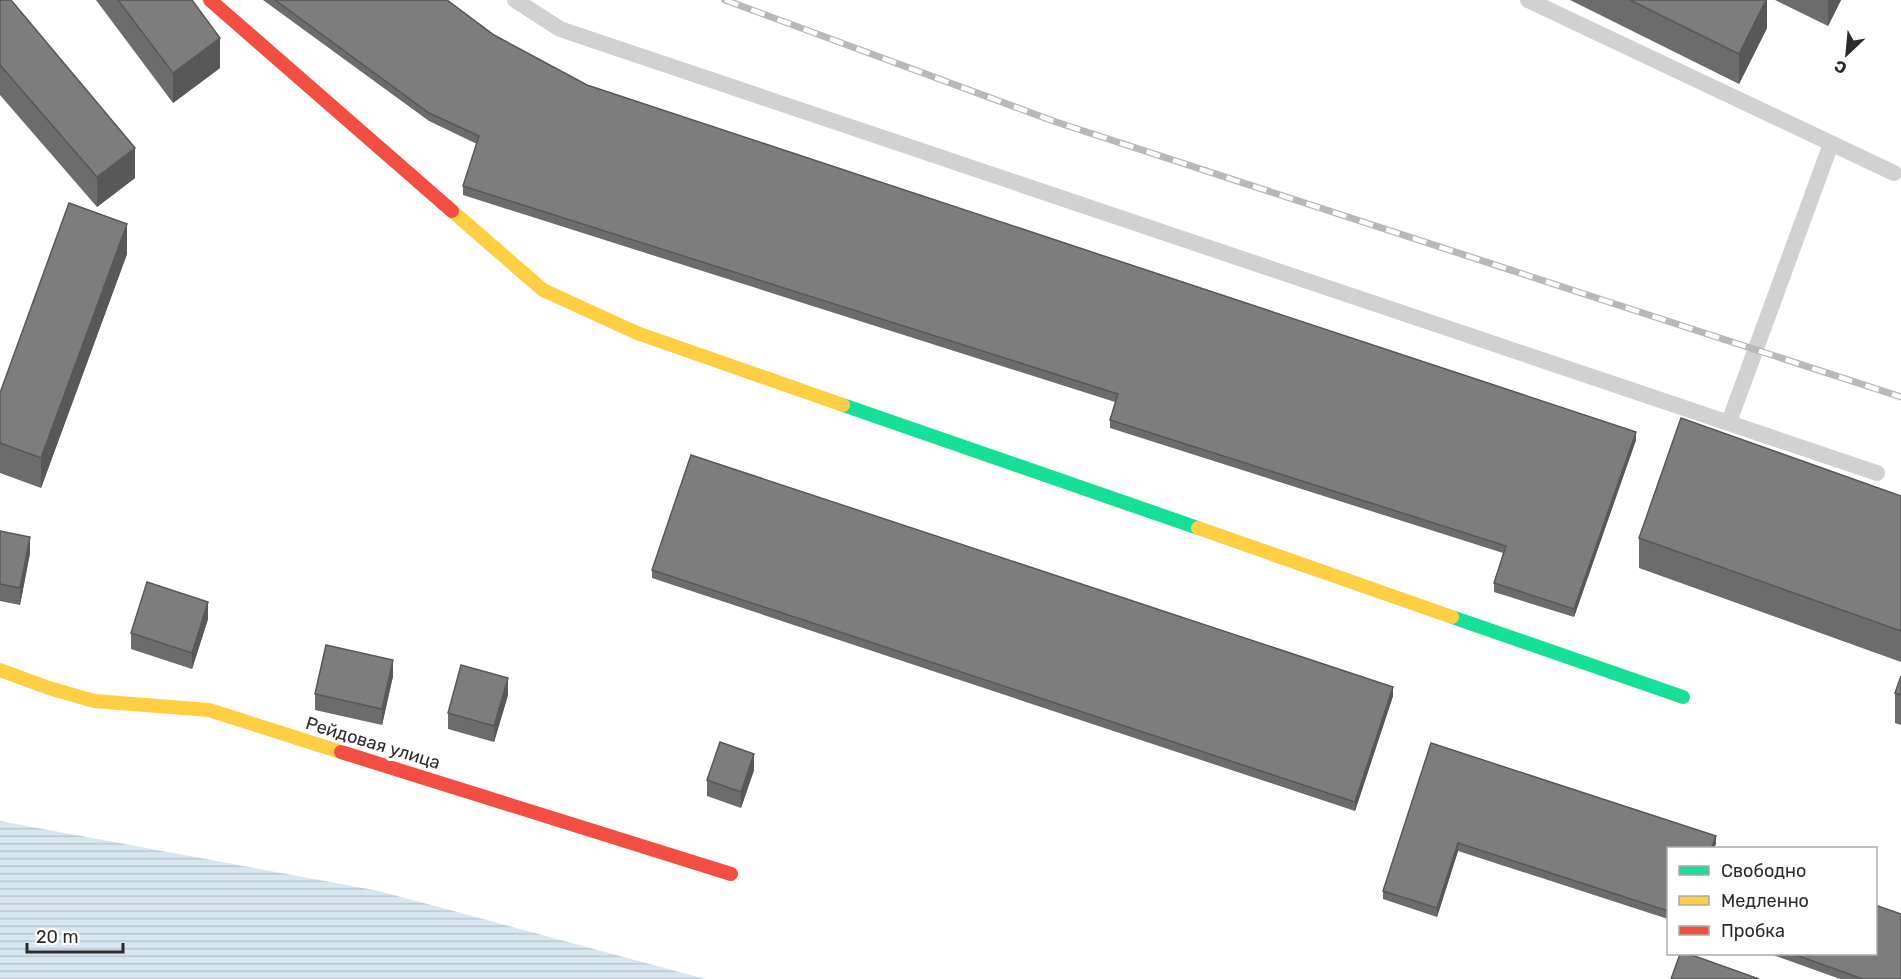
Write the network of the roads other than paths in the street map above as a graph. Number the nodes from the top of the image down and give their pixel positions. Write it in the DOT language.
graph roads {
  1 [pos="210,0"];
  2 [pos="515,0"];
  3 [pos="1528,0"];
  4 [pos="1831,144"];
  5 [pos="1894,173"];
  6 [pos="1729,422"];
  7 [pos="1877,473"];
  8 [pos="0,670"];
  9 [pos="1683,697"];
  10 [pos="731,874"];
  1 -- 9 [label="street"];
  2 -- 6 [label="lane"];
  3 -- 4 [label="lane"];
  4 -- 5 [label="lane"];
  4 -- 6 [label="lane"];
  6 -- 7 [label="lane"];
  8 -- 10 [label="street, Рейдовая улица"];
}
